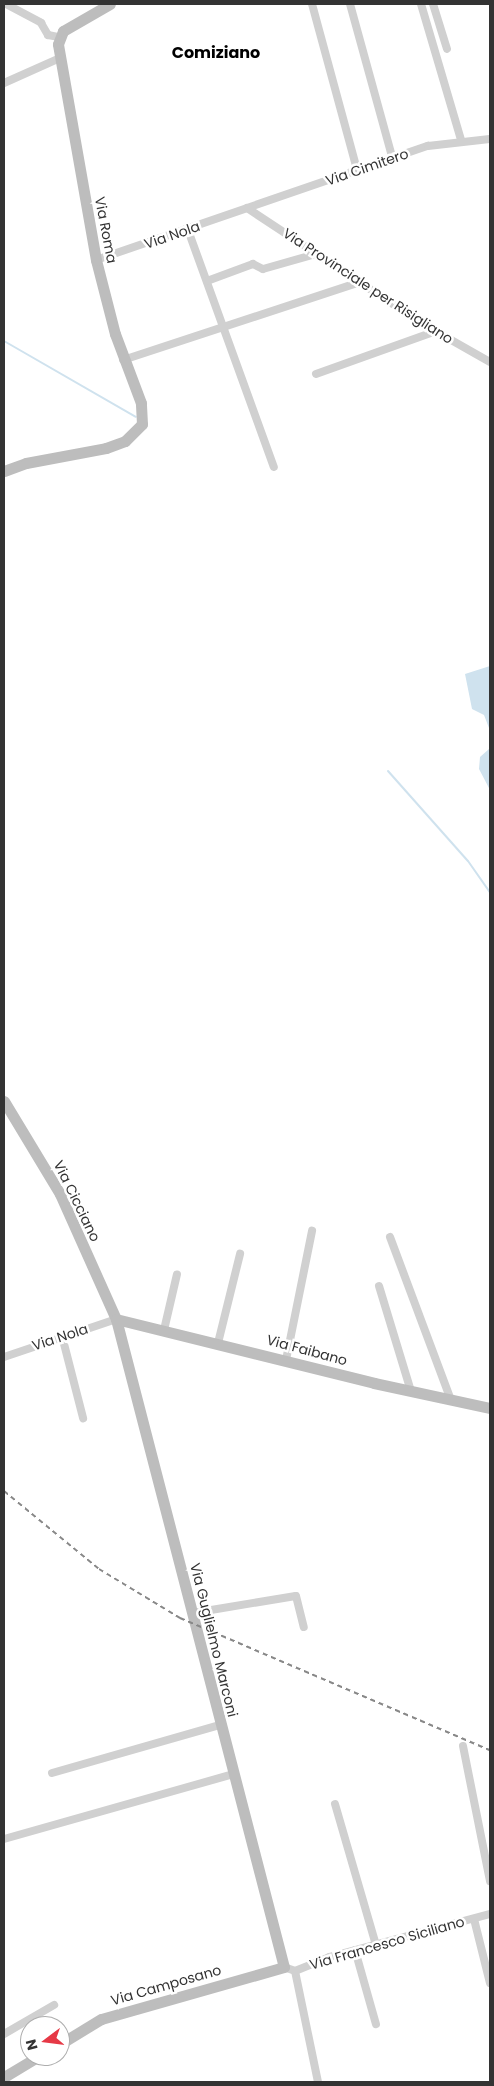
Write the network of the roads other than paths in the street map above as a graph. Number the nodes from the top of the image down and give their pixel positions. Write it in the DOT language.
graph roads {
  1 [pos="6,4"];
  2 [pos="110,4"];
  3 [pos="312,4"];
  4 [pos="350,4"];
  5 [pos="421,4"];
  6 [pos="433,4"];
  7 [pos="58,37"];
  8 [pos="447,49"];
  9 [pos="60,58"];
  10 [pos="4,83"];
  11 [pos="490,139"];
  12 [pos="461,140"];
  13 [pos="392,157"];
  14 [pos="357,170"];
  15 [pos="248,208"];
  16 [pos="188,230"];
  17 [pos="316,254"];
  18 [pos="96,260"];
  19 [pos="207,281"];
  20 [pos="360,282"];
  21 [pos="224,326"];
  22 [pos="436,331"];
  23 [pos="123,360"];
  24 [pos="490,362"];
  25 [pos="316,374"];
  26 [pos="274,467"];
  27 [pos="4,471"];
  28 [pos="4,1101"];
  29 [pos="312,1231"];
  30 [pos="390,1237"];
  31 [pos="240,1254"];
  32 [pos="176,1274"];
  33 [pos="379,1286"];
  34 [pos="116,1319"];
  35 [pos="164,1330"];
  36 [pos="62,1336"];
  37 [pos="218,1344"];
  38 [pos="4,1357"];
  39 [pos="286,1360"];
  40 [pos="411,1392"];
  41 [pos="451,1400"];
  42 [pos="490,1408"];
  43 [pos="83,1418"];
  44 [pos="193,1614"];
  45 [pos="304,1628"];
  46 [pos="219,1725"];
  47 [pos="463,1746"];
  48 [pos="52,1773"];
  49 [pos="233,1774"];
  50 [pos="335,1804"];
  51 [pos="4,1839"];
  52 [pos="490,1881"];
  53 [pos="490,1914"];
  54 [pos="474,1919"];
  55 [pos="376,1945"];
  56 [pos="354,1950"];
  57 [pos="289,1969"];
  58 [pos="490,1983"];
  59 [pos="54,2005"];
  60 [pos="376,2024"];
  61 [pos="4,2034"];
  62 [pos="70,2038"];
  63 [pos="22,2066"];
  64 [pos="4,2077"];
  65 [pos="318,2082"];
  1 -- 7 [label="street"];
  2 -- 7 [label="street"];
  3 -- 14 [label="street"];
  4 -- 13 [label="street"];
  5 -- 12 [label="street"];
  6 -- 8 [label="street"];
  7 -- 9 [label="street, Via Roma"];
  9 -- 10 [label="street"];
  9 -- 18 [label="street, Via Roma"];
  11 -- 12 [label="street, Via Cimitero"];
  12 -- 13 [label="street, Via Cimitero"];
  13 -- 14 [label="street, Via Cimitero"];
  14 -- 15 [label="street, Via Cimitero"];
  15 -- 16 [label="street, Via Nola"];
  15 -- 17 [label="street, Via Provinciale per Risigliano"];
  16 -- 18 [label="street, Via Nola"];
  16 -- 19 [label="street"];
  17 -- 19 [label="street"];
  17 -- 20 [label="street, Via Provinciale per Risigliano"];
  18 -- 23 [label="street, Via Roma"];
  19 -- 21 [label="street"];
  20 -- 21 [label="street"];
  20 -- 22 [label="street, Via Provinciale per Risigliano"];
  21 -- 23 [label="street"];
  21 -- 26 [label="street"];
  22 -- 24 [label="street, Via Provinciale per Risigliano"];
  22 -- 25 [label="street"];
  23 -- 27 [label="street, Via Roma"];
  28 -- 34 [label="street, Via Cicciano"];
  29 -- 39 [label="street"];
  30 -- 41 [label="street"];
  31 -- 37 [label="street"];
  32 -- 35 [label="street"];
  33 -- 40 [label="street"];
  34 -- 35 [label="street, Via Faibano"];
  34 -- 36 [label="street, Via Nola"];
  34 -- 44 [label="street, Via Guglielmo Marconi"];
  35 -- 37 [label="street, Via Faibano"];
  36 -- 38 [label="street, Via Nola"];
  36 -- 43 [label="street"];
  37 -- 39 [label="street, Via Faibano"];
  39 -- 40 [label="street, Via Faibano"];
  40 -- 41 [label="street, Via Faibano"];
  41 -- 42 [label="street, Via Faibano"];
  44 -- 45 [label="street"];
  44 -- 46 [label="street, Via Guglielmo Marconi"];
  46 -- 48 [label="street"];
  46 -- 49 [label="street, Via Guglielmo Marconi"];
  47 -- 52 [label="street"];
  49 -- 51 [label="street"];
  49 -- 57 [label="street, Via Guglielmo Marconi"];
  50 -- 55 [label="street"];
  53 -- 54 [label="street, Via Francesco Siciliano"];
  54 -- 55 [label="street, Via Francesco Siciliano"];
  54 -- 58 [label="street"];
  55 -- 56 [label="street, Via Francesco Siciliano"];
  56 -- 57 [label="street, Via Francesco Siciliano"];
  56 -- 60 [label="street"];
  57 -- 62 [label="street, Via Camposano"];
  57 -- 65 [label="street"];
  59 -- 61 [label="street"];
  63 -- 64 [label="street"];
}
